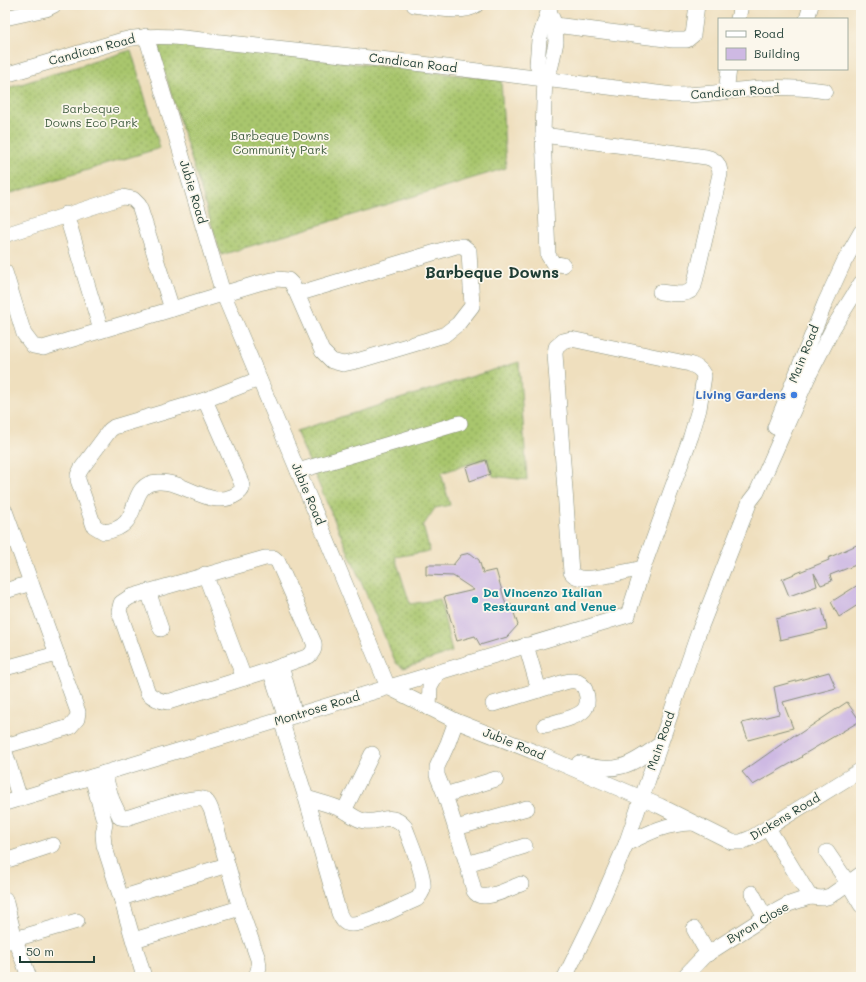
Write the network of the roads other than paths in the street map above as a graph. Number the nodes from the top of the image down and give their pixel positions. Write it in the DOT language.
graph roads {
  1 [pos="54,5"];
  2 [pos="414,5"];
  3 [pos="476,5"];
  4 [pos="697,5"];
  5 [pos="741,5"];
  6 [pos="811,5"];
  7 [pos="550,8"];
  8 [pos="5,18"];
  9 [pos="738,18"];
  10 [pos="807,18"];
  11 [pos="555,25"];
  12 [pos="146,36"];
  13 [pos="729,70"];
  14 [pos="5,75"];
  15 [pos="546,79"];
  16 [pos="825,91"];
  17 [pos="726,92"];
  18 [pos="543,135"];
  19 [pos="66,214"];
  20 [pos="861,232"];
  21 [pos="5,235"];
  22 [pos="563,265"];
  23 [pos="5,272"];
  24 [pos="861,283"];
  25 [pos="660,292"];
  26 [pos="223,294"];
  27 [pos="297,294"];
  28 [pos="172,308"];
  29 [pos="101,330"];
  30 [pos="259,379"];
  31 [pos="205,400"];
  32 [pos="460,423"];
  33 [pos="298,471"];
  34 [pos="750,502"];
  35 [pos="5,512"];
  36 [pos="643,568"];
  37 [pos="205,574"];
  38 [pos="31,583"];
  39 [pos="5,591"];
  40 [pos="148,591"];
  41 [pos="161,629"];
  42 [pos="526,645"];
  43 [pos="57,654"];
  44 [pos="5,668"];
  45 [pos="276,668"];
  46 [pos="438,672"];
  47 [pos="244,678"];
  48 [pos="388,687"];
  49 [pos="539,690"];
  50 [pos="492,704"];
  51 [pos="429,708"];
  52 [pos="287,718"];
  53 [pos="456,721"];
  54 [pos="546,725"];
  55 [pos="659,745"];
  56 [pos="5,746"];
  57 [pos="532,751"];
  58 [pos="5,752"];
  59 [pos="372,754"];
  60 [pos="861,770"];
  61 [pos="98,775"];
  62 [pos="496,779"];
  63 [pos="445,795"];
  64 [pos="10,798"];
  65 [pos="306,798"];
  66 [pos="642,798"];
  67 [pos="527,808"];
  68 [pos="344,811"];
  69 [pos="694,823"];
  70 [pos="456,828"];
  71 [pos="768,828"];
  72 [pos="626,844"];
  73 [pos="53,845"];
  74 [pos="525,846"];
  75 [pos="827,852"];
  76 [pos="5,861"];
  77 [pos="467,864"];
  78 [pos="227,865"];
  79 [pos="861,874"];
  80 [pos="848,882"];
  81 [pos="521,884"];
  82 [pos="752,893"];
  83 [pos="810,897"];
  84 [pos="121,898"];
  85 [pos="5,899"];
  86 [pos="861,905"];
  87 [pos="240,908"];
  88 [pos="765,917"];
  89 [pos="77,921"];
  90 [pos="694,929"];
  91 [pos="10,940"];
  92 [pos="134,940"];
  93 [pos="708,954"];
  94 [pos="29,977"];
  95 [pos="144,977"];
  96 [pos="256,977"];
  97 [pos="565,977"];
  98 [pos="684,977"];
  1 -- 8 [label="street"];
  2 -- 3 [label="street"];
  4 -- 11 [label="street"];
  5 -- 9 [label="street"];
  6 -- 10 [label="street"];
  7 -- 11 [label="street"];
  7 -- 15 [label="street"];
  11 -- 15 [label="street"];
  12 -- 14 [label="street, Candican Road"];
  12 -- 15 [label="street, Candican Road"];
  12 -- 26 [label="street, Jubie Road"];
  13 -- 17 [label="street"];
  15 -- 17 [label="street, Candican Road"];
  15 -- 18 [label="street"];
  16 -- 17 [label="street, Candican Road"];
  18 -- 22 [label="street"];
  18 -- 25 [label="street"];
  19 -- 21 [label="street"];
  19 -- 28 [label="street"];
  19 -- 29 [label="street"];
  20 -- 34 [label="street, Main Road"];
  23 -- 29 [label="street"];
  24 -- 34 [label="street, Main Road"];
  26 -- 27 [label="street"];
  26 -- 28 [label="street"];
  26 -- 30 [label="street, Jubie Road"];
  27 -- 27 [label="street"];
  28 -- 29 [label="street"];
  30 -- 31 [label="street"];
  30 -- 33 [label="street, Jubie Road"];
  31 -- 31 [label="street"];
  32 -- 33 [label="street"];
  33 -- 48 [label="street, Jubie Road"];
  34 -- 55 [label="street, Main Road"];
  35 -- 38 [label="street"];
  36 -- 36 [label="street"];
  36 -- 42 [label="street, Montrose Road"];
  37 -- 40 [label="street"];
  37 -- 45 [label="street"];
  37 -- 47 [label="street"];
  38 -- 39 [label="street"];
  38 -- 43 [label="street"];
  40 -- 41 [label="street"];
  40 -- 47 [label="street"];
  42 -- 46 [label="street, Montrose Road"];
  42 -- 49 [label="street"];
  43 -- 44 [label="street"];
  43 -- 56 [label="street"];
  45 -- 47 [label="street"];
  45 -- 52 [label="street"];
  46 -- 48 [label="street, Montrose Road"];
  46 -- 51 [label="street"];
  48 -- 51 [label="street, Jubie Road"];
  48 -- 52 [label="street, Montrose Road"];
  49 -- 50 [label="street"];
  49 -- 54 [label="street"];
  51 -- 53 [label="street, Jubie Road"];
  52 -- 61 [label="street, Montrose Road"];
  52 -- 65 [label="street"];
  53 -- 57 [label="street, Jubie Road"];
  53 -- 63 [label="street"];
  55 -- 57 [label="street"];
  55 -- 66 [label="street, Main Road"];
  57 -- 66 [label="street, Jubie Road"];
  58 -- 64 [label="street"];
  59 -- 68 [label="street"];
  60 -- 71 [label="street, Dickens Road"];
  61 -- 64 [label="street, Montrose Road"];
  61 -- 78 [label="street"];
  61 -- 84 [label="street"];
  62 -- 63 [label="street"];
  63 -- 70 [label="street"];
  65 -- 68 [label="street"];
  65 -- 68 [label="street"];
  66 -- 69 [label="street, Dickens Road"];
  66 -- 72 [label="street, Main Road"];
  67 -- 70 [label="street"];
  69 -- 71 [label="street, Dickens Road"];
  69 -- 72 [label="street"];
  70 -- 77 [label="street"];
  71 -- 83 [label="street"];
  72 -- 97 [label="street, Main Road"];
  73 -- 76 [label="street"];
  74 -- 77 [label="street"];
  75 -- 80 [label="street"];
  77 -- 81 [label="street"];
  78 -- 84 [label="street"];
  78 -- 87 [label="street"];
  79 -- 80 [label="street, Byron Close"];
  80 -- 83 [label="street, Byron Close"];
  80 -- 86 [label="street"];
  82 -- 88 [label="street"];
  83 -- 88 [label="street, Byron Close"];
  84 -- 92 [label="street"];
  85 -- 91 [label="street"];
  87 -- 92 [label="street"];
  87 -- 96 [label="street"];
  88 -- 93 [label="street, Byron Close"];
  89 -- 91 [label="street"];
  90 -- 93 [label="street"];
  91 -- 94 [label="street"];
  92 -- 95 [label="street"];
  93 -- 98 [label="street, Byron Close"];
}
